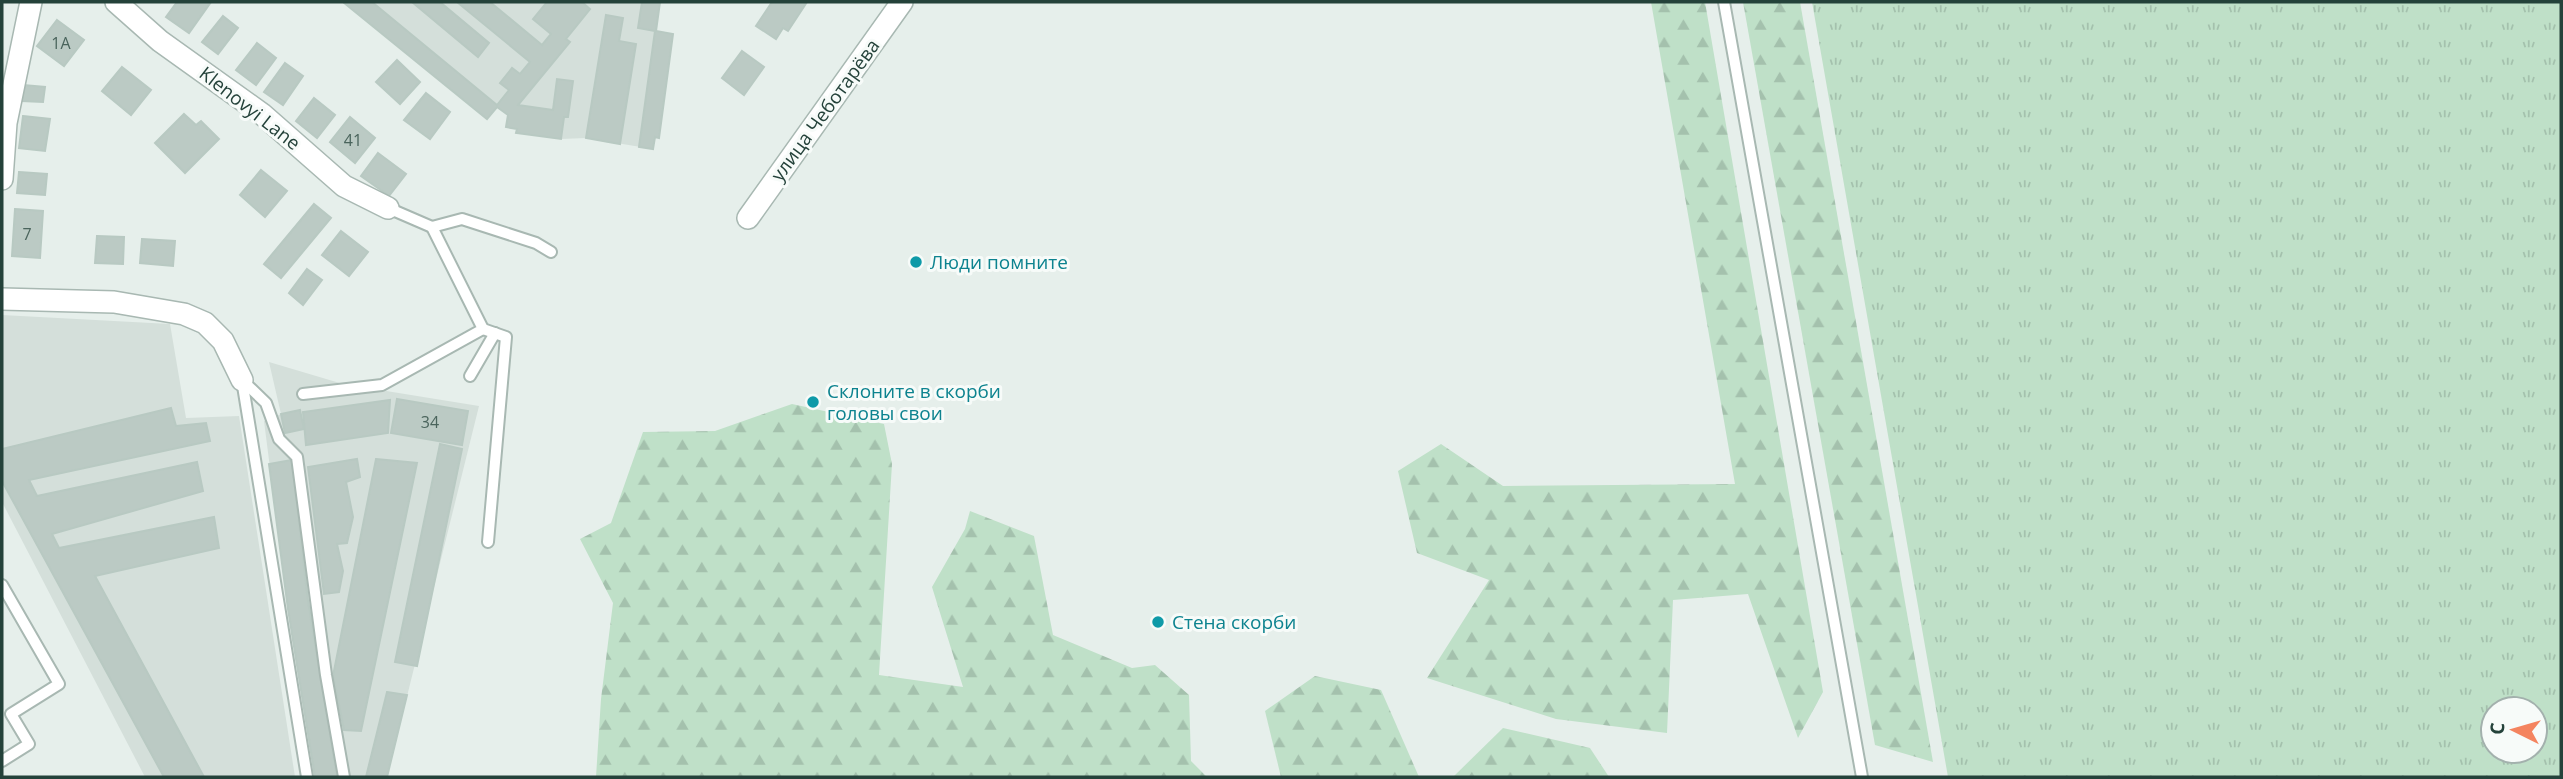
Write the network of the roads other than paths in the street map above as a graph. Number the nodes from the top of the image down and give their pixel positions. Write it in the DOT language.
graph roads {
  1 [pos="32,2"];
  2 [pos="116,2"];
  3 [pos="902,2"];
  4 [pos="1724,2"];
  5 [pos="2,179"];
  6 [pos="388,208"];
  7 [pos="748,218"];
  8 [pos="432,227"];
  9 [pos="551,252"];
  10 [pos="2,299"];
  11 [pos="483,329"];
  12 [pos="495,333"];
  13 [pos="470,376"];
  14 [pos="242,380"];
  15 [pos="303,394"];
  16 [pos="488,542"];
  17 [pos="3,590"];
  18 [pos="2,761"];
  19 [pos="307,777"];
  20 [pos="344,777"];
  21 [pos="1862,777"];
  1 -- 5 [label="street"];
  2 -- 6 [label="street, Klenovyi Lane"];
  3 -- 7 [label="street, улица Чеботарёва"];
  4 -- 21 [label="lane"];
  6 -- 8 [label="lane"];
  8 -- 9 [label="lane"];
  8 -- 11 [label="lane"];
  10 -- 14 [label="street"];
  11 -- 12 [label="lane"];
  11 -- 15 [label="lane"];
  12 -- 13 [label="lane"];
  12 -- 16 [label="lane"];
  14 -- 19 [label="lane"];
  14 -- 20 [label="lane"];
  17 -- 18 [label="lane"];
}
